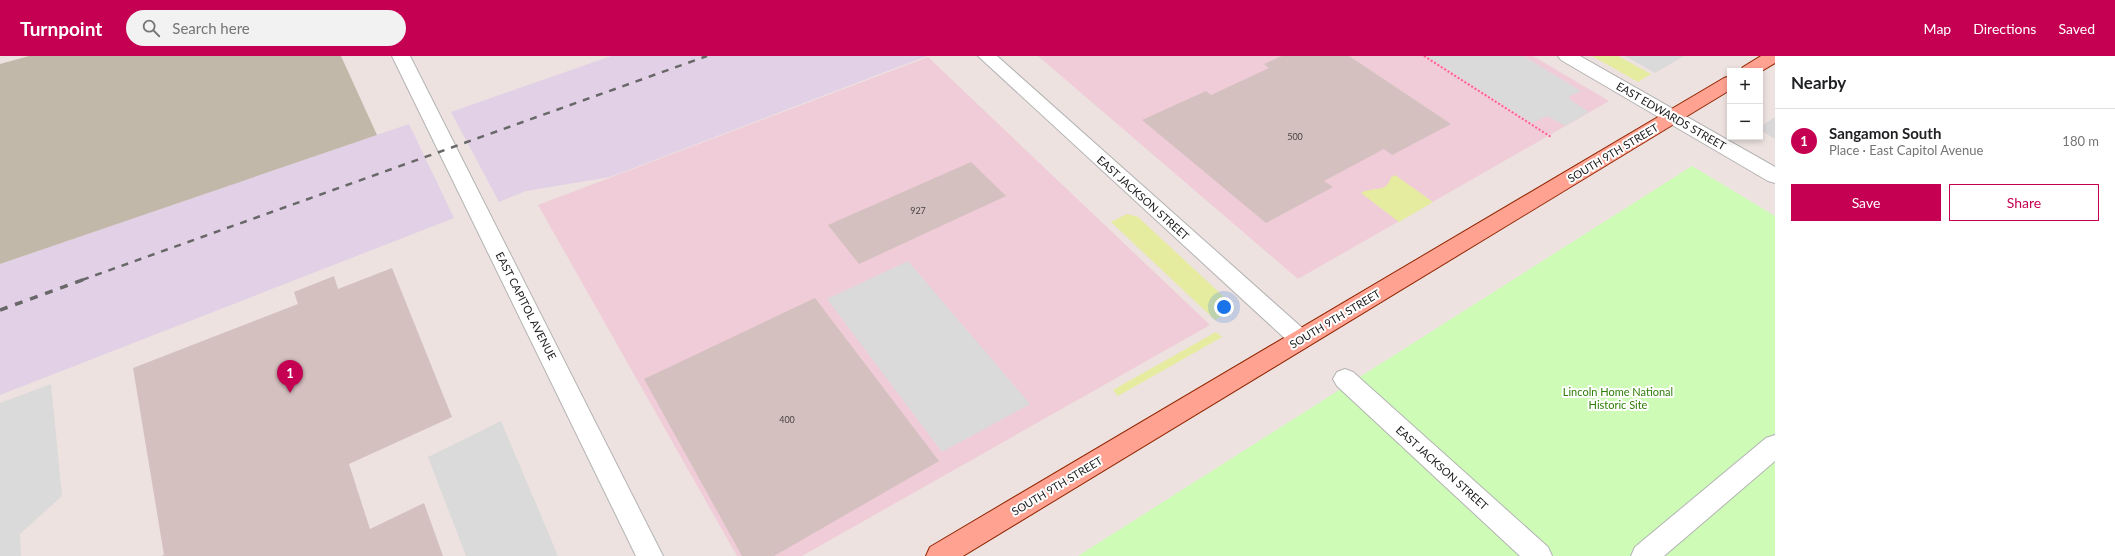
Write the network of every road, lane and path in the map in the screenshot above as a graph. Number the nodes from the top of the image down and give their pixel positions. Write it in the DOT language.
graph roads {
  1 [pos="401,56"];
  2 [pos="987,56"];
  3 [pos="1424,56"];
  4 [pos="1567,56"];
  5 [pos="1774,56"];
  6 [pos="1754,68"];
  7 [pos="1727,84"];
  8 [pos="1672,117"];
  9 [pos="1551,137"];
  10 [pos="1775,176"];
  11 [pos="1300,339"];
  12 [pos="1346,379"];
  13 [pos="1775,446"];
  14 [pos="650,556"];
  15 [pos="939,556"];
  16 [pos="1539,556"];
  17 [pos="1644,556"];
  1 -- 14 [label="street, EAST CAPITOL AVENUE"];
  2 -- 11 [label="street, EAST JACKSON STREET"];
  3 -- 9 [label="path"];
  4 -- 8 [label="street, EAST EDWARDS STREET"];
  5 -- 6 [label="main road"];
  7 -- 8 [label="main road, SOUTH 9TH STREET"];
  8 -- 10 [label="street, EAST EDWARDS STREET"];
  8 -- 11 [label="main road, SOUTH 9TH STREET"];
  11 -- 15 [label="main road, SOUTH 9TH STREET"];
  12 -- 16 [label="street, EAST JACKSON STREET"];
  13 -- 17 [label="street"];
}
